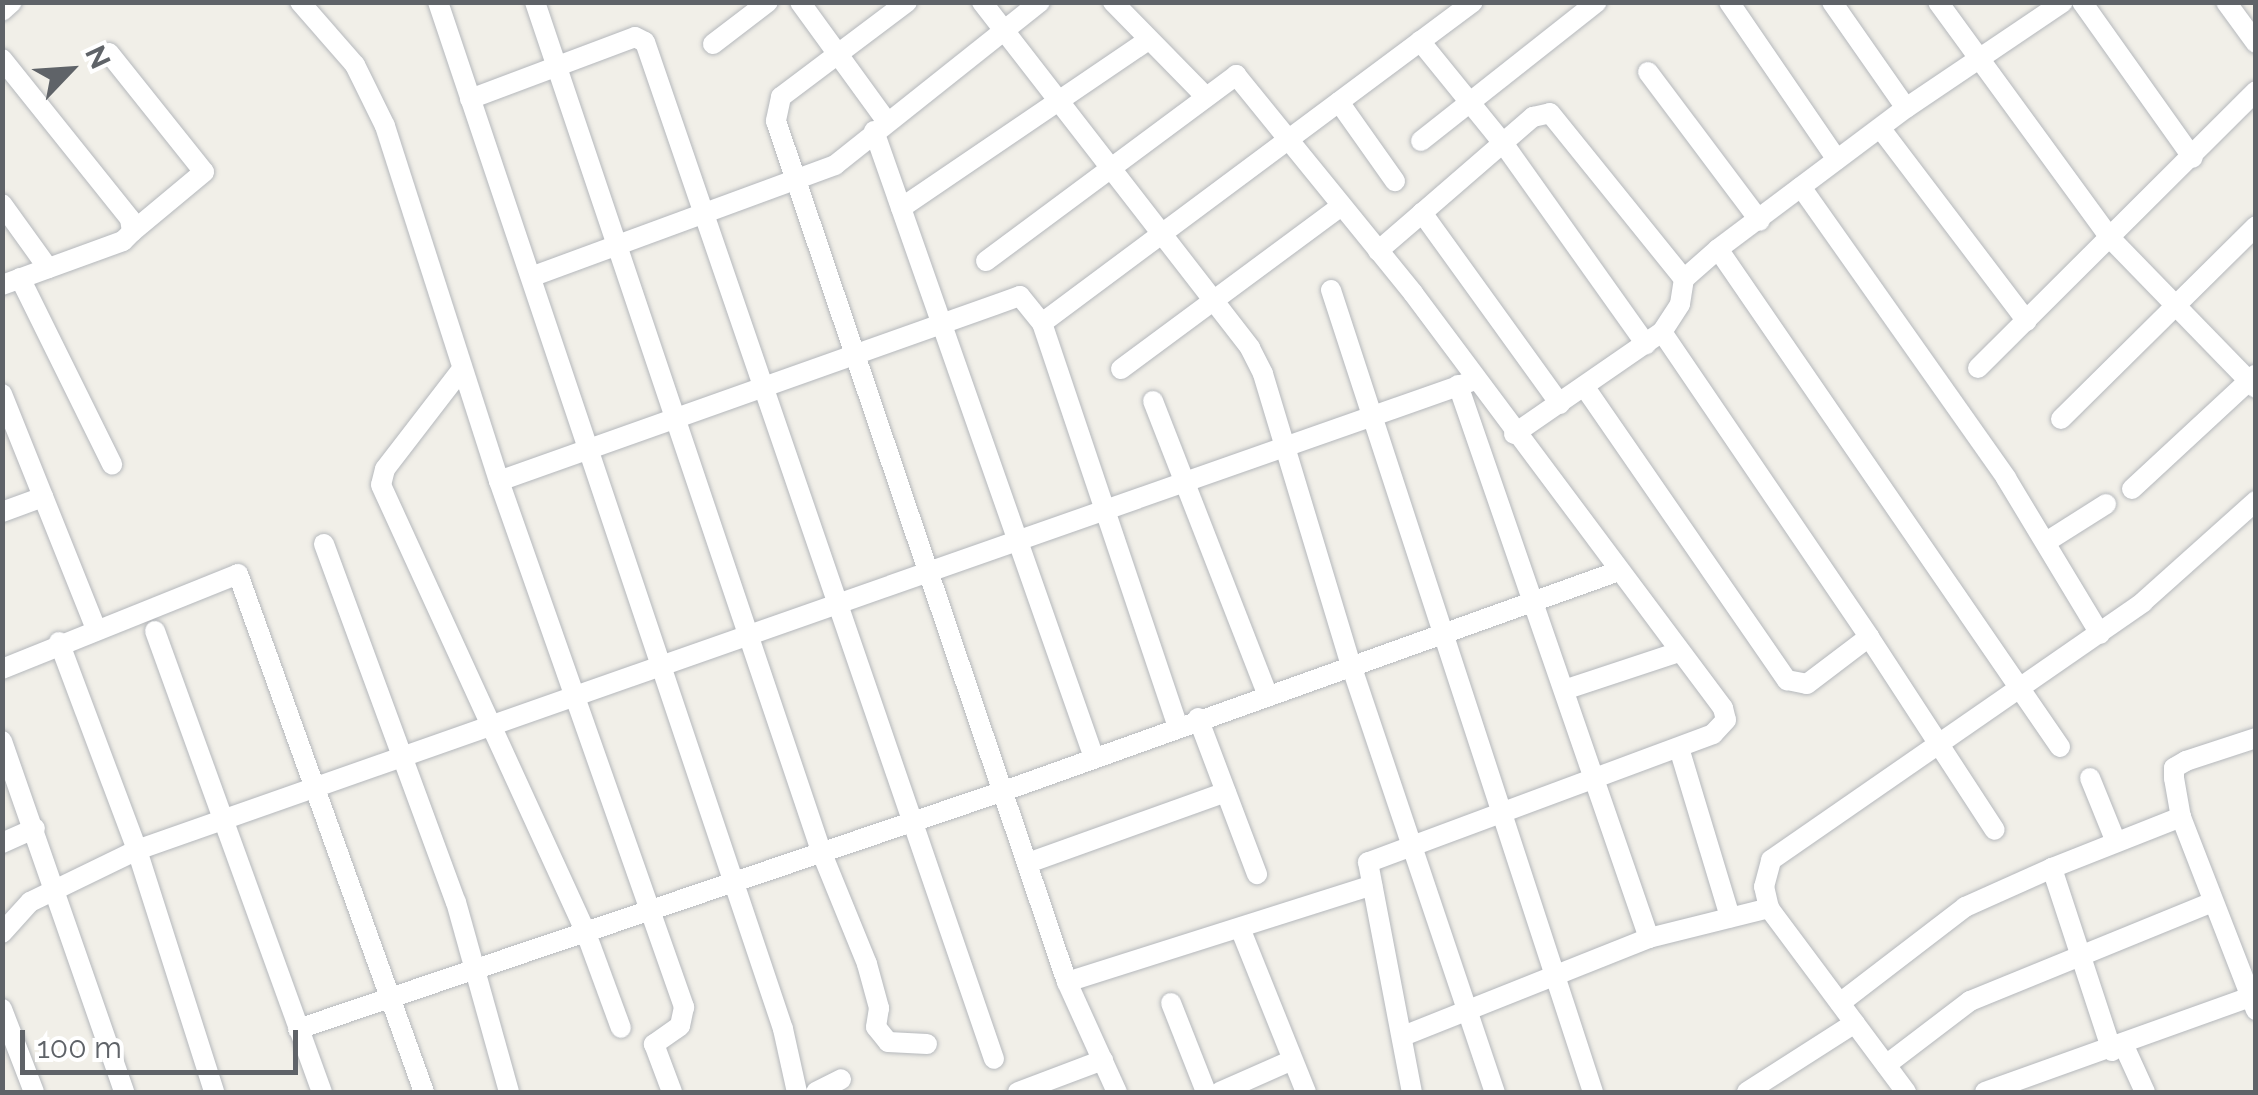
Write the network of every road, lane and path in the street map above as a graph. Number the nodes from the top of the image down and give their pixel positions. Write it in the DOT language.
graph roads {
  1 [pos="12,2"];
  2 [pos="300,2"];
  3 [pos="438,2"];
  4 [pos="535,2"];
  5 [pos="768,2"];
  6 [pos="800,2"];
  7 [pos="907,2"];
  8 [pos="982,2"];
  9 [pos="1040,2"];
  10 [pos="1113,2"];
  11 [pos="1473,2"];
  12 [pos="1597,2"];
  13 [pos="1729,2"];
  14 [pos="1832,2"];
  15 [pos="1938,2"];
  16 [pos="2063,2"];
  17 [pos="2082,2"];
  18 [pos="2226,2"];
  19 [pos="2,12"];
  20 [pos="1003,30"];
  21 [pos="1148,40"];
  22 [pos="1420,42"];
  23 [pos="713,44"];
  24 [pos="2256,44"];
  25 [pos="109,53"];
  26 [pos="839,54"];
  27 [pos="2,58"];
  28 [pos="1977,60"];
  29 [pos="556,68"];
  30 [pos="1648,72"];
  31 [pos="2256,91"];
  32 [pos="1206,97"];
  33 [pos="470,98"];
  34 [pos="1338,102"];
  35 [pos="1472,103"];
  36 [pos="1060,104"];
  37 [pos="1906,108"];
  38 [pos="880,125"];
  39 [pos="1881,129"];
  40 [pos="1286,140"];
  41 [pos="1421,140"];
  42 [pos="1503,143"];
  43 [pos="2193,158"];
  44 [pos="1837,160"];
  45 [pos="1112,171"];
  46 [pos="795,179"];
  47 [pos="1394,181"];
  48 [pos="1801,187"];
  49 [pos="2,204"];
  50 [pos="1341,206"];
  51 [pos="901,208"];
  52 [pos="1422,213"];
  53 [pos="704,215"];
  54 [pos="1760,221"];
  55 [pos="2256,226"];
  56 [pos="132,232"];
  57 [pos="1163,236"];
  58 [pos="2110,238"];
  59 [pos="616,246"];
  60 [pos="1718,249"];
  61 [pos="1378,251"];
  62 [pos="986,262"];
  63 [pos="48,268"];
  64 [pos="530,278"];
  65 [pos="1684,279"];
  66 [pos="11,281"];
  67 [pos="1332,290"];
  68 [pos="1213,301"];
  69 [pos="2175,309"];
  70 [pos="2027,321"];
  71 [pos="1042,323"];
  72 [pos="942,325"];
  73 [pos="1654,338"];
  74 [pos="856,358"];
  75 [pos="1978,368"];
  76 [pos="462,369"];
  77 [pos="1120,369"];
  78 [pos="2253,381"];
  79 [pos="1466,383"];
  80 [pos="1586,388"];
  81 [pos="764,389"];
  82 [pos="2,394"];
  83 [pos="1153,401"];
  84 [pos="1560,404"];
  85 [pos="1371,415"];
  86 [pos="2062,419"];
  87 [pos="675,421"];
  88 [pos="1514,434"];
  89 [pos="1281,447"];
  90 [pos="588,450"];
  91 [pos="112,464"];
  92 [pos="1189,479"];
  93 [pos="499,481"];
  94 [pos="2132,489"];
  95 [pos="43,497"];
  96 [pos="2256,501"];
  97 [pos="2106,504"];
  98 [pos="1108,508"];
  99 [pos="2,512"];
  100 [pos="1018,540"];
  101 [pos="2046,542"];
  102 [pos="324,544"];
  103 [pos="928,571"];
  104 [pos="1616,572"];
  105 [pos="837,602"];
  106 [pos="1532,602"];
  107 [pos="95,627"];
  108 [pos="155,631"];
  109 [pos="1443,633"];
  110 [pos="747,634"];
  111 [pos="2100,634"];
  112 [pos="1869,637"];
  113 [pos="60,642"];
  114 [pos="1679,652"];
  115 [pos="660,664"];
  116 [pos="1351,665"];
  117 [pos="2,669"];
  118 [pos="1564,690"];
  119 [pos="2024,690"];
  120 [pos="1267,694"];
  121 [pos="573,696"];
  122 [pos="1188,722"];
  123 [pos="488,727"];
  124 [pos="2256,738"];
  125 [pos="2,741"];
  126 [pos="1940,744"];
  127 [pos="2060,747"];
  128 [pos="1679,748"];
  129 [pos="406,755"];
  130 [pos="1094,755"];
  131 [pos="1593,777"];
  132 [pos="2090,778"];
  133 [pos="319,791"];
  134 [pos="1004,791"];
  135 [pos="1226,792"];
  136 [pos="1502,809"];
  137 [pos="2182,816"];
  138 [pos="912,819"];
  139 [pos="223,823"];
  140 [pos="35,828"];
  141 [pos="1995,830"];
  142 [pos="2116,842"];
  143 [pos="2,843"];
  144 [pos="1414,845"];
  145 [pos="138,850"];
  146 [pos="821,851"];
  147 [pos="1028,863"];
  148 [pos="2052,868"];
  149 [pos="1256,874"];
  150 [pos="734,882"];
  151 [pos="1372,885"];
  152 [pos="57,888"];
  153 [pos="2213,902"];
  154 [pos="1768,908"];
  155 [pos="648,912"];
  156 [pos="1730,916"];
  157 [pos="4,927"];
  158 [pos="1240,928"];
  159 [pos="586,933"];
  160 [pos="1650,938"];
  161 [pos="2082,952"];
  162 [pos="474,965"];
  163 [pos="1554,974"];
  164 [pos="1067,982"];
  165 [pos="389,996"];
  166 [pos="2254,1001"];
  167 [pos="1840,1003"];
  168 [pos="1171,1004"];
  169 [pos="1468,1006"];
  170 [pos="2,1008"];
  171 [pos="1855,1023"];
  172 [pos="298,1028"];
  173 [pos="621,1028"];
  174 [pos="1403,1036"];
  175 [pos="927,1044"];
  176 [pos="2118,1048"];
  177 [pos="994,1059"];
  178 [pos="1103,1060"];
  179 [pos="1290,1061"];
  180 [pos="1886,1065"];
  181 [pos="841,1079"];
  182 [pos="34,1092"];
  183 [pos="124,1092"];
  184 [pos="214,1092"];
  185 [pos="322,1092"];
  186 [pos="424,1092"];
  187 [pos="509,1092"];
  188 [pos="672,1092"];
  189 [pos="797,1092"];
  190 [pos="816,1092"];
  191 [pos="1018,1092"];
  192 [pos="1117,1092"];
  193 [pos="1206,1092"];
  194 [pos="1223,1092"];
  195 [pos="1306,1092"];
  196 [pos="1412,1092"];
  197 [pos="1495,1092"];
  198 [pos="1593,1092"];
  199 [pos="1747,1092"];
  200 [pos="1905,1092"];
  201 [pos="1984,1092"];
  202 [pos="2145,1092"];
  1 -- 19 [label="street"];
  2 -- 76 [label="street"];
  3 -- 33 [label="street"];
  4 -- 29 [label="street"];
  5 -- 23 [label="street"];
  6 -- 26 [label="street"];
  7 -- 26 [label="street"];
  8 -- 20 [label="street"];
  9 -- 20 [label="street"];
  10 -- 21 [label="street"];
  11 -- 22 [label="street"];
  12 -- 35 [label="street"];
  13 -- 44 [label="street"];
  14 -- 37 [label="street"];
  15 -- 28 [label="street"];
  16 -- 28 [label="street"];
  17 -- 43 [label="street"];
  18 -- 24 [label="street"];
  20 -- 36 [label="street"];
  20 -- 38 [label="street"];
  21 -- 32 [label="street"];
  21 -- 36 [label="street"];
  22 -- 34 [label="street"];
  22 -- 35 [label="street"];
  25 -- 56 [label="street"];
  26 -- 38 [label="street"];
  26 -- 46 [label="street"];
  27 -- 56 [label="street"];
  28 -- 37 [label="street"];
  28 -- 58 [label="street"];
  29 -- 33 [label="street"];
  29 -- 53 [label="street"];
  29 -- 59 [label="street"];
  30 -- 54 [label="street"];
  31 -- 43 [label="street"];
  32 -- 40 [label="street"];
  32 -- 45 [label="street"];
  33 -- 64 [label="street"];
  34 -- 40 [label="street"];
  34 -- 47 [label="street"];
  35 -- 41 [label="street"];
  35 -- 42 [label="street"];
  36 -- 45 [label="street"];
  36 -- 51 [label="street"];
  37 -- 39 [label="street"];
  38 -- 46 [label="street"];
  38 -- 51 [label="street"];
  39 -- 44 [label="street"];
  39 -- 70 [label="street"];
  40 -- 50 [label="street"];
  40 -- 57 [label="street"];
  42 -- 52 [label="street"];
  42 -- 65 [label="street"];
  42 -- 73 [label="street"];
  43 -- 58 [label="street"];
  44 -- 48 [label="street"];
  45 -- 57 [label="street"];
  45 -- 62 [label="street"];
  46 -- 53 [label="street"];
  46 -- 74 [label="street"];
  48 -- 54 [label="street"];
  48 -- 101 [label="street"];
  49 -- 63 [label="street"];
  50 -- 61 [label="street"];
  50 -- 68 [label="street"];
  51 -- 72 [label="street"];
  52 -- 61 [label="street"];
  52 -- 84 [label="street"];
  53 -- 59 [label="street"];
  53 -- 81 [label="street"];
  54 -- 60 [label="street"];
  55 -- 69 [label="street"];
  56 -- 63 [label="street"];
  57 -- 68 [label="street"];
  57 -- 71 [label="street"];
  58 -- 69 [label="street"];
  58 -- 70 [label="street"];
  59 -- 64 [label="street"];
  59 -- 87 [label="street"];
  60 -- 65 [label="street"];
  60 -- 119 [label="street"];
  61 -- 79 [label="street"];
  63 -- 66 [label="street"];
  64 -- 90 [label="street"];
  65 -- 73 [label="street"];
  66 -- 91 [label="street"];
  67 -- 85 [label="street"];
  68 -- 77 [label="street"];
  68 -- 89 [label="street"];
  69 -- 78 [label="street"];
  69 -- 86 [label="street"];
  70 -- 75 [label="street"];
  71 -- 72 [label="street"];
  71 -- 98 [label="street"];
  72 -- 74 [label="street"];
  72 -- 100 [label="street"];
  73 -- 80 [label="street"];
  73 -- 112 [label="street"];
  74 -- 81 [label="street"];
  74 -- 103 [label="street"];
  76 -- 93 [label="street"];
  76 -- 123 [label="street"];
  78 -- 94 [label="street"];
  79 -- 85 [label="street"];
  79 -- 88 [label="street"];
  79 -- 106 [label="street"];
  80 -- 84 [label="street"];
  80 -- 112 [label="street"];
  81 -- 87 [label="street"];
  81 -- 105 [label="street"];
  82 -- 95 [label="street"];
  83 -- 92 [label="street"];
  84 -- 88 [label="street"];
  85 -- 89 [label="street"];
  85 -- 109 [label="street"];
  87 -- 90 [label="street"];
  87 -- 110 [label="street"];
  88 -- 104 [label="street"];
  89 -- 92 [label="street"];
  89 -- 116 [label="street"];
  90 -- 93 [label="street"];
  90 -- 115 [label="street"];
  92 -- 98 [label="street"];
  92 -- 120 [label="street"];
  93 -- 121 [label="street"];
  95 -- 99 [label="street"];
  95 -- 107 [label="street"];
  96 -- 111 [label="street"];
  97 -- 101 [label="street"];
  98 -- 100 [label="street"];
  98 -- 122 [label="street"];
  100 -- 103 [label="street"];
  100 -- 130 [label="street"];
  101 -- 111 [label="street"];
  102 -- 129 [label="street"];
  103 -- 105 [label="street"];
  103 -- 134 [label="street"];
  104 -- 106 [label="street"];
  104 -- 114 [label="street"];
  105 -- 110 [label="street"];
  105 -- 138 [label="street"];
  106 -- 109 [label="street"];
  106 -- 118 [label="street"];
  107 -- 113 [label="street"];
  107 -- 133 [label="street"];
  108 -- 139 [label="street"];
  109 -- 116 [label="street"];
  109 -- 136 [label="street"];
  110 -- 115 [label="street"];
  110 -- 146 [label="street"];
  111 -- 119 [label="street"];
  112 -- 126 [label="street"];
  113 -- 117 [label="street"];
  113 -- 145 [label="street"];
  114 -- 118 [label="street"];
  114 -- 128 [label="street"];
  115 -- 121 [label="street"];
  115 -- 150 [label="street"];
  116 -- 120 [label="street"];
  116 -- 144 [label="street"];
  118 -- 131 [label="street"];
  119 -- 126 [label="street"];
  119 -- 127 [label="street"];
  120 -- 122 [label="street"];
  121 -- 123 [label="street"];
  121 -- 155 [label="street"];
  122 -- 130 [label="street"];
  122 -- 135 [label="street"];
  123 -- 129 [label="street"];
  123 -- 159 [label="street"];
  124 -- 137 [label="street"];
  125 -- 140 [label="street"];
  126 -- 141 [label="street"];
  126 -- 154 [label="street"];
  128 -- 131 [label="street"];
  128 -- 156 [label="street"];
  129 -- 133 [label="street"];
  129 -- 162 [label="street"];
  130 -- 134 [label="street"];
  131 -- 136 [label="street"];
  131 -- 160 [label="street"];
  132 -- 142 [label="street"];
  133 -- 139 [label="street"];
  133 -- 165 [label="street"];
  134 -- 138 [label="street"];
  134 -- 147 [label="street"];
  135 -- 147 [label="street"];
  135 -- 149 [label="street"];
  136 -- 144 [label="street"];
  136 -- 163 [label="street"];
  137 -- 142 [label="street"];
  137 -- 153 [label="street"];
  138 -- 146 [label="street"];
  138 -- 177 [label="street"];
  139 -- 145 [label="street"];
  139 -- 172 [label="street"];
  140 -- 143 [label="street"];
  140 -- 152 [label="street"];
  142 -- 148 [label="street"];
  144 -- 151 [label="street"];
  144 -- 169 [label="street"];
  145 -- 152 [label="street"];
  145 -- 184 [label="street"];
  146 -- 150 [label="street"];
  146 -- 175 [label="street"];
  147 -- 164 [label="street"];
  148 -- 161 [label="street"];
  148 -- 167 [label="street"];
  150 -- 155 [label="street"];
  150 -- 189 [label="street"];
  151 -- 158 [label="street"];
  151 -- 174 [label="street"];
  152 -- 157 [label="street"];
  152 -- 183 [label="street"];
  153 -- 161 [label="street"];
  153 -- 166 [label="street"];
  154 -- 156 [label="street"];
  154 -- 167 [label="street"];
  155 -- 159 [label="street"];
  155 -- 188 [label="street"];
  156 -- 160 [label="street"];
  158 -- 164 [label="street"];
  158 -- 179 [label="street"];
  159 -- 162 [label="street"];
  159 -- 173 [label="street"];
  160 -- 163 [label="street"];
  161 -- 176 [label="street"];
  161 -- 180 [label="street"];
  162 -- 165 [label="street"];
  162 -- 187 [label="street"];
  163 -- 169 [label="street"];
  163 -- 198 [label="street"];
  164 -- 178 [label="street"];
  165 -- 172 [label="street"];
  165 -- 186 [label="street"];
  166 -- 176 [label="street"];
  167 -- 171 [label="street"];
  168 -- 193 [label="street"];
  169 -- 174 [label="street"];
  169 -- 197 [label="street"];
  170 -- 182 [label="street"];
  171 -- 180 [label="street"];
  171 -- 199 [label="street"];
  172 -- 185 [label="street"];
  174 -- 196 [label="street"];
  176 -- 201 [label="street"];
  176 -- 202 [label="street"];
  178 -- 191 [label="street"];
  178 -- 192 [label="street"];
  179 -- 194 [label="street"];
  179 -- 195 [label="street"];
  180 -- 200 [label="street"];
  181 -- 190 [label="street"];
}
